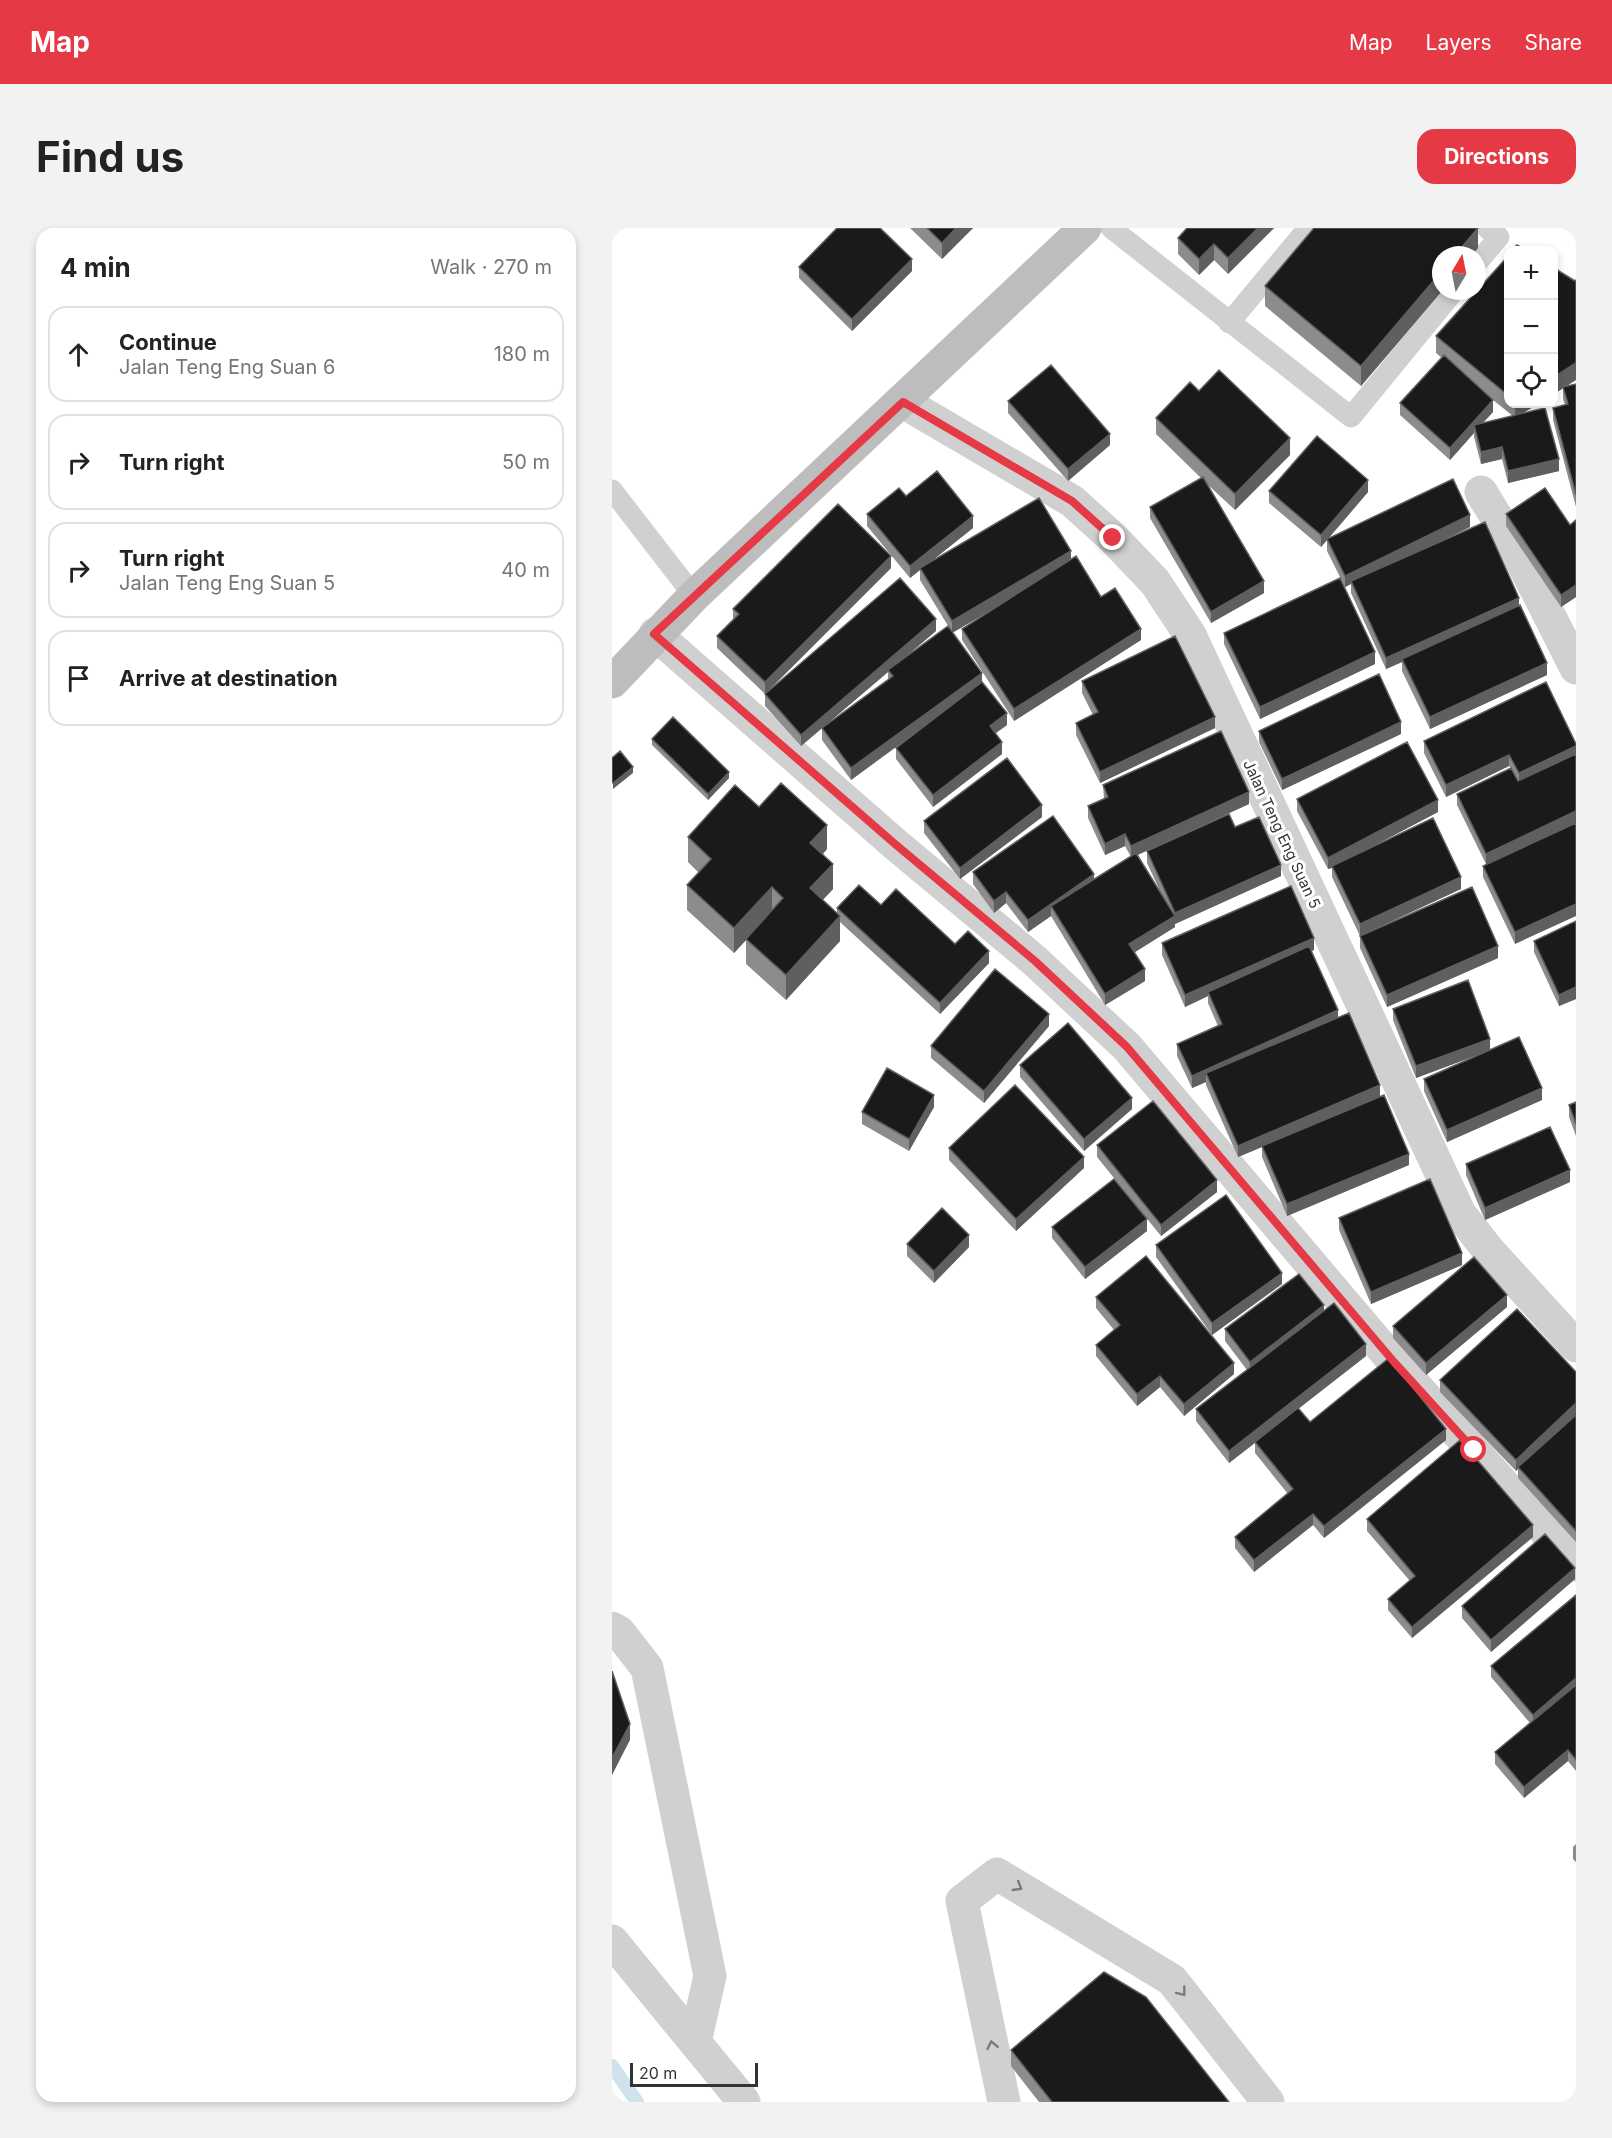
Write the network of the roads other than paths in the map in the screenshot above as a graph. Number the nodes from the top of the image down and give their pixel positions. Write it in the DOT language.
graph roads {
  1 [pos="1085,228"];
  2 [pos="1111,228"];
  3 [pos="1308,228"];
  4 [pos="1487,228"];
  5 [pos="1486,252"];
  6 [pos="1447,300"];
  7 [pos="1229,323"];
  8 [pos="903,402"];
  9 [pos="612,489"];
  10 [pos="1481,492"];
  11 [pos="694,596"];
  12 [pos="1566,624"];
  13 [pos="654,634"];
  14 [pos="1576,668"];
  15 [pos="612,682"];
  16 [pos="1576,1346"];
  17 [pos="1576,1565"];
  18 [pos="612,1628"];
  19 [pos="612,1941"];
  20 [pos="695,2042"];
  21 [pos="744,2102"];
  22 [pos="1004,2102"];
  23 [pos="1268,2102"];
  1 -- 8 [label="street"];
  2 -- 7 [label="lane"];
  3 -- 7 [label="lane"];
  4 -- 5 [label="lane"];
  6 -- 7 [label="lane"];
  8 -- 11 [label="street"];
  8 -- 16 [label="street, Jalan Teng Eng Suan 5"];
  9 -- 11 [label="lane"];
  10 -- 12 [label="street"];
  11 -- 13 [label="street"];
  12 -- 14 [label="street"];
  13 -- 15 [label="street"];
  13 -- 17 [label="street"];
  18 -- 20 [label="street"];
  19 -- 20 [label="street"];
  20 -- 21 [label="street"];
  22 -- 23 [label="street, one-way"];
}
